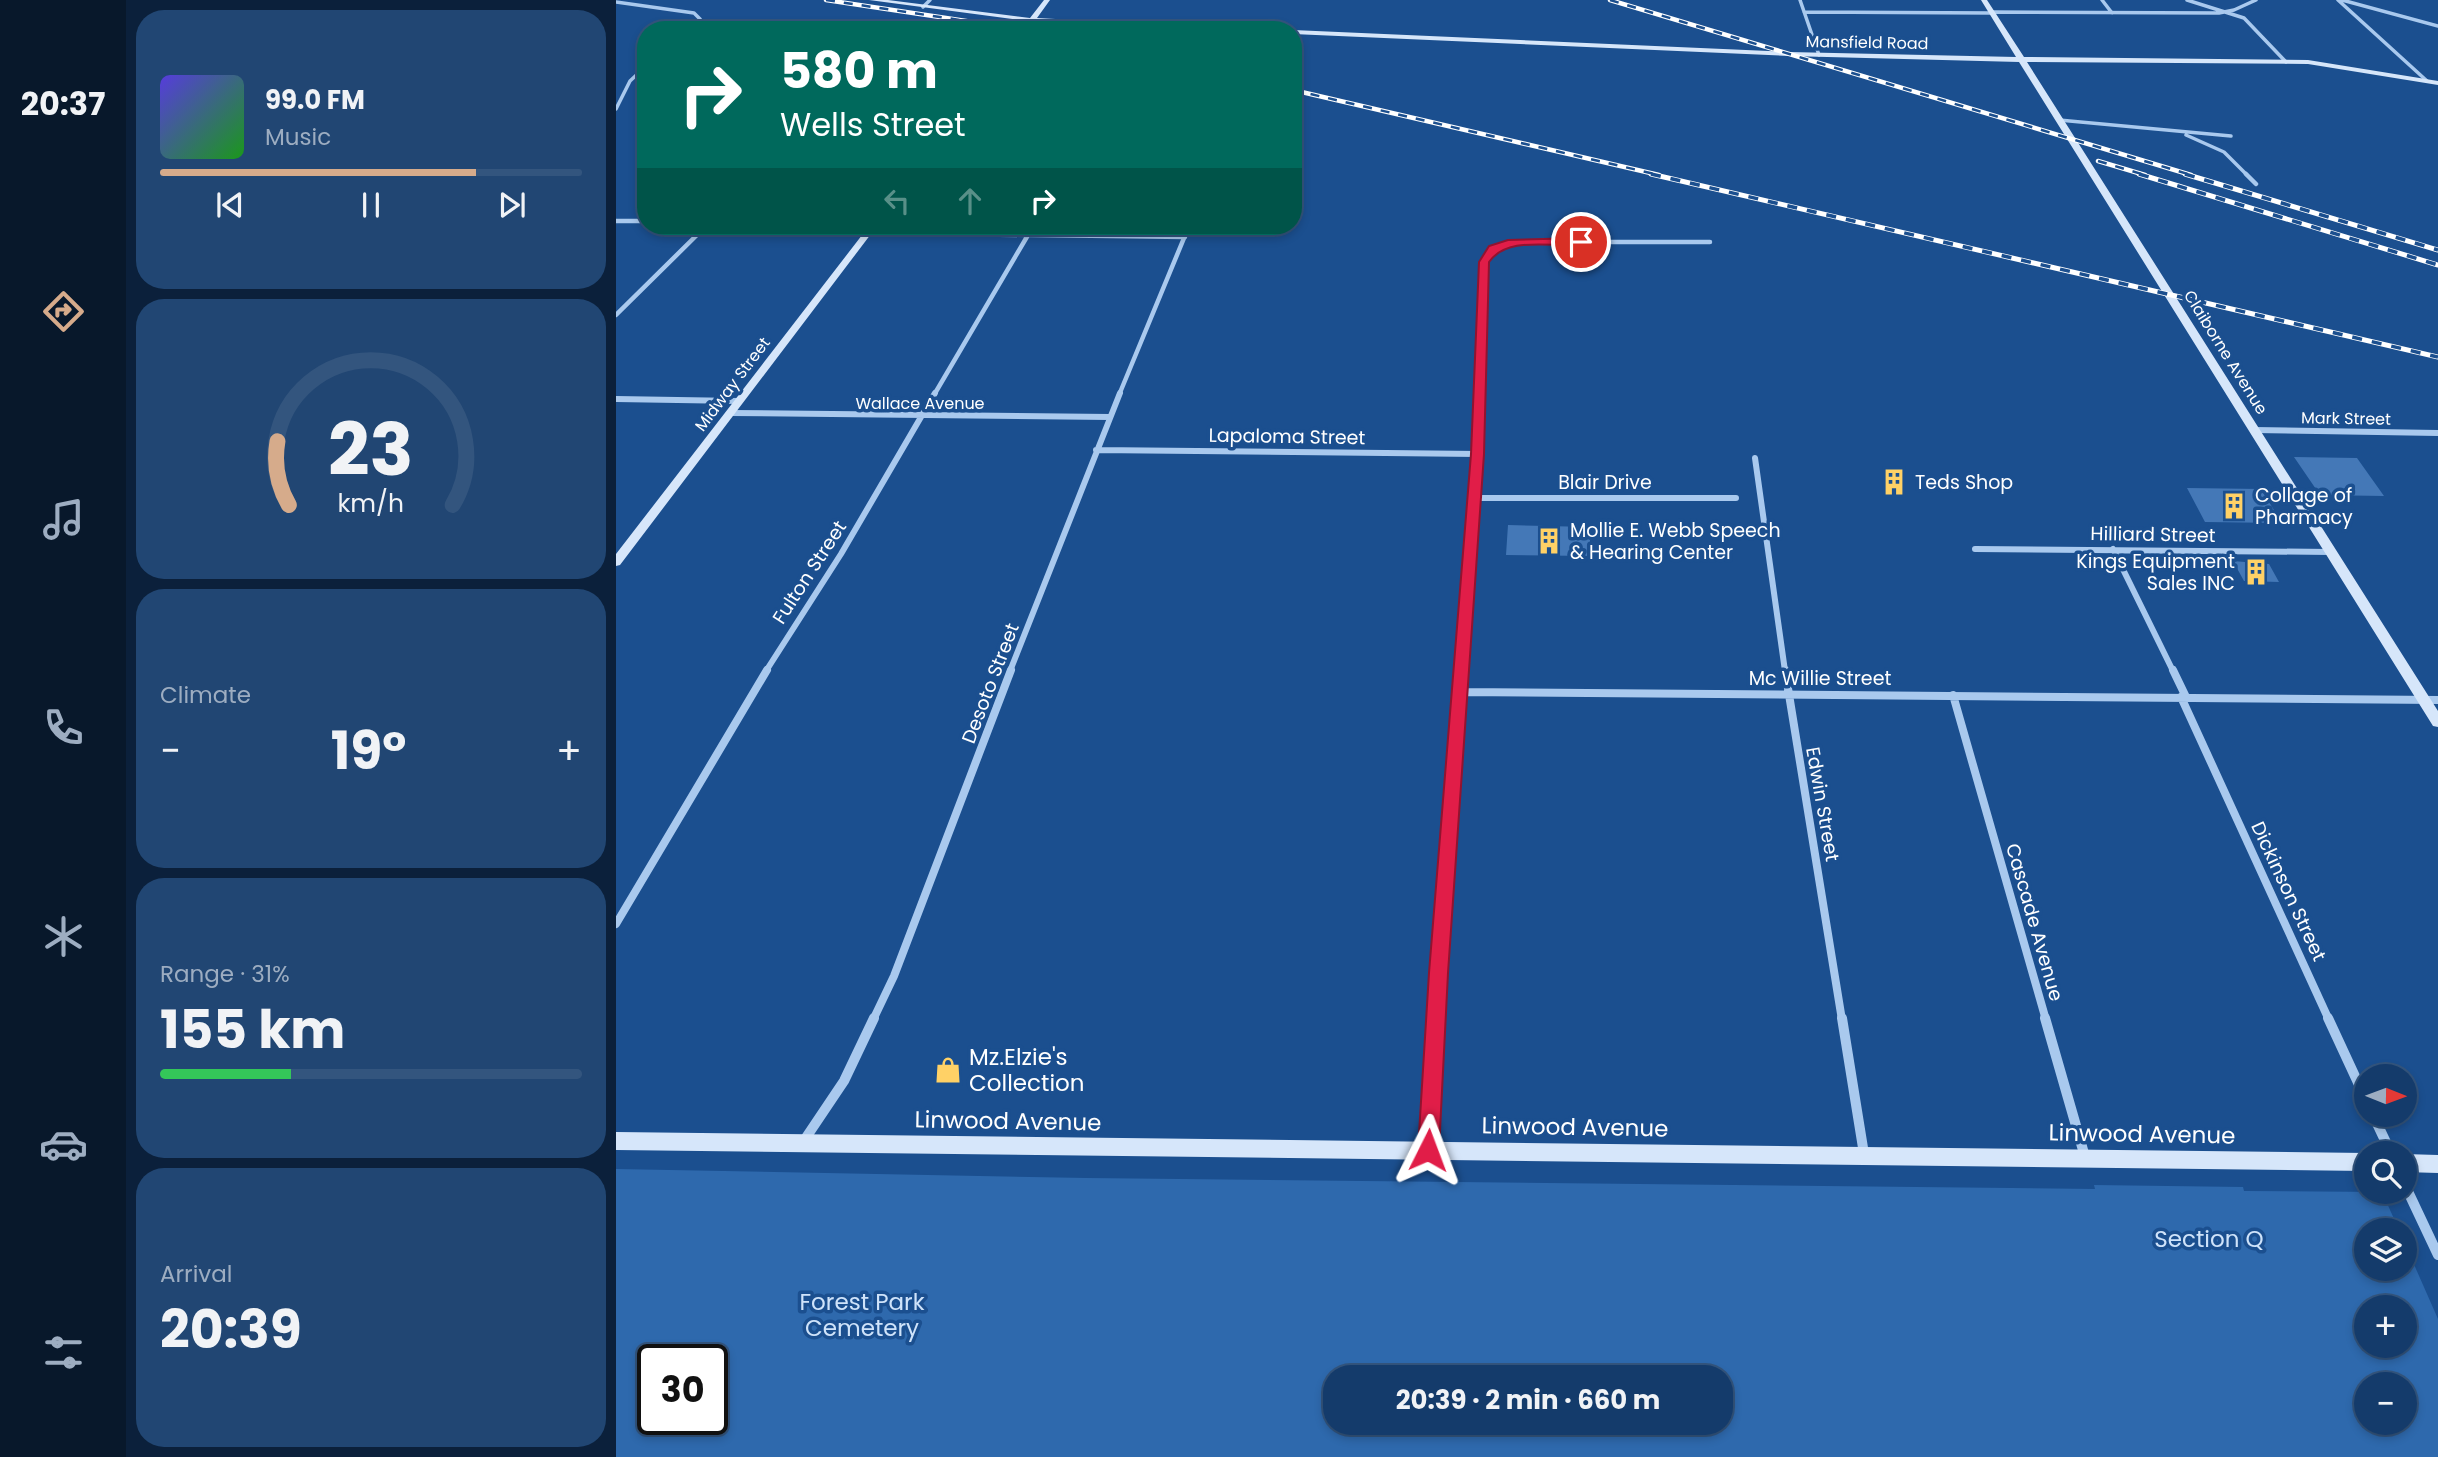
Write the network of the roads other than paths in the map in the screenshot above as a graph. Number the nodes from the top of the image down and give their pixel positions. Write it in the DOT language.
graph roads {
  1 [pos="872,0"];
  2 [pos="930,0"];
  3 [pos="1047,0"];
  4 [pos="1800,0"];
  5 [pos="1984,0"];
  6 [pos="2102,0"];
  7 [pos="2187,0"];
  8 [pos="2256,0"];
  9 [pos="2340,0"];
  10 [pos="617,3"];
  11 [pos="923,7"];
  12 [pos="1804,12"];
  13 [pos="2227,12"];
  14 [pos="1992,13"];
  15 [pos="2112,13"];
  16 [pos="1033,18"];
  17 [pos="698,21"];
  18 [pos="1031,21"];
  19 [pos="1085,21"];
  20 [pos="2438,26"];
  21 [pos="1302,32"];
  22 [pos="1819,55"];
  23 [pos="2022,60"];
  24 [pos="2286,62"];
  25 [pos="637,74"];
  26 [pos="2427,81"];
  27 [pos="2438,83"];
  28 [pos="616,109"];
  29 [pos="2059,120"];
  30 [pos="2179,131"];
  31 [pos="2231,136"];
  32 [pos="2256,184"];
  33 [pos="616,221"];
  34 [pos="637,221"];
  35 [pos="697,235"];
  36 [pos="867,235"];
  37 [pos="1028,235"];
  38 [pos="1185,237"];
  39 [pos="1710,242"];
  40 [pos="616,315"];
  41 [pos="616,399"];
  42 [pos="739,401"];
  43 [pos="730,413"];
  44 [pos="923,416"];
  45 [pos="1110,417"];
  46 [pos="2254,430"];
  47 [pos="2438,433"];
  48 [pos="1096,450"];
  49 [pos="1478,454"];
  50 [pos="1755,458"];
  51 [pos="1474,498"];
  52 [pos="1736,498"];
  53 [pos="1975,549"];
  54 [pos="2113,549"];
  55 [pos="2331,552"];
  56 [pos="616,562"];
  57 [pos="1459,692"];
  58 [pos="1788,693"];
  59 [pos="1953,695"];
  60 [pos="2183,697"];
  61 [pos="2431,700"];
  62 [pos="2438,722"];
  63 [pos="616,924"];
  64 [pos="2354,1074"];
  65 [pos="616,1141"];
  66 [pos="803,1143"];
  67 [pos="1428,1150"];
  68 [pos="1864,1155"];
  69 [pos="2085,1158"];
  70 [pos="2354,1162"];
  71 [pos="2417,1163"];
  72 [pos="2438,1164"];
  73 [pos="2414,1204"];
  74 [pos="2438,1255"];
  1 -- 11 [label="main road"];
  2 -- 11 [label="street"];
  3 -- 16 [label="main road"];
  4 -- 12 [label="street"];
  5 -- 14 [label="main road, Claiborne Avenue"];
  6 -- 15 [label="street"];
  7 -- 13 [label="street"];
  8 -- 13 [label="street"];
  9 -- 20 [label="street"];
  9 -- 26 [label="street"];
  10 -- 17 [label="street"];
  11 -- 16 [label="main road"];
  12 -- 14 [label="street"];
  12 -- 22 [label="street"];
  13 -- 15 [label="street"];
  13 -- 24 [label="street"];
  14 -- 15 [label="street"];
  14 -- 23 [label="main road, Claiborne Avenue"];
  16 -- 18 [label="main road"];
  16 -- 19 [label="main road"];
  21 -- 22 [label="main road, Mansfield Road"];
  22 -- 23 [label="main road, Mansfield Road"];
  23 -- 24 [label="main road, Mansfield Road"];
  23 -- 29 [label="main road, Claiborne Avenue"];
  24 -- 26 [label="main road, Mansfield Road"];
  25 -- 28 [label="street"];
  26 -- 27 [label="main road, Mansfield Road"];
  29 -- 30 [label="street"];
  29 -- 46 [label="main road, Claiborne Avenue"];
  30 -- 31 [label="street"];
  30 -- 32 [label="street"];
  33 -- 34 [label="street"];
  35 -- 40 [label="street"];
  36 -- 42 [label="main road, Midway Street"];
  37 -- 38 [label="street"];
  37 -- 44 [label="street, Fulton Street"];
  38 -- 45 [label="street, Desoto Street"];
  39 -- 49 [label="street"];
  41 -- 42 [label="street"];
  42 -- 43 [label="main road, Midway Street"];
  43 -- 44 [label="street, Wallace Avenue"];
  43 -- 56 [label="main road, Midway Street"];
  44 -- 45 [label="street, Wallace Avenue"];
  44 -- 63 [label="street, Fulton Street"];
  45 -- 48 [label="street, Desoto Street"];
  46 -- 47 [label="street, Mark Street"];
  46 -- 55 [label="main road, Claiborne Avenue"];
  48 -- 49 [label="street, Lapaloma Street"];
  48 -- 66 [label="street, Desoto Street"];
  49 -- 51 [label="street"];
  50 -- 58 [label="street, Edwin Street"];
  51 -- 52 [label="street, Blair Drive"];
  51 -- 57 [label="street"];
  53 -- 54 [label="street, Hilliard Street"];
  54 -- 55 [label="street, Hilliard Street"];
  54 -- 60 [label="street, Dickinson Street"];
  55 -- 61 [label="main road, Claiborne Avenue"];
  57 -- 58 [label="street, Mc Willie Street"];
  57 -- 67 [label="street"];
  58 -- 59 [label="street, Mc Willie Street"];
  58 -- 68 [label="street, Edwin Street"];
  59 -- 60 [label="street, Mc Willie Street"];
  59 -- 69 [label="street, Cascade Avenue"];
  60 -- 61 [label="street, Mc Willie Street"];
  60 -- 64 [label="street, Dickinson Street"];
  61 -- 62 [label="main road, Claiborne Avenue"];
  65 -- 66 [label="main road, Linwood Avenue"];
  66 -- 67 [label="main road, Linwood Avenue"];
  67 -- 68 [label="main road, Linwood Avenue"];
  68 -- 69 [label="main road, Linwood Avenue"];
  69 -- 70 [label="main road, Linwood Avenue"];
  71 -- 72 [label="main road"];
  73 -- 74 [label="street"];
}
